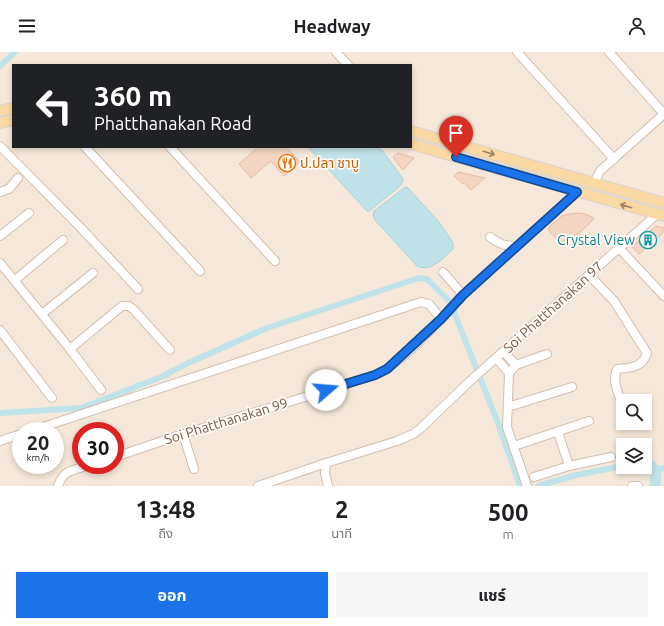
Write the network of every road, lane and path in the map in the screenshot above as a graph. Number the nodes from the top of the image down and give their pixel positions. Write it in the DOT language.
graph roads {
  1 [pos="336,52"];
  2 [pos="517,52"];
  3 [pos="609,52"];
  4 [pos="347,64"];
  5 [pos="12,108"];
  6 [pos="0,111"];
  7 [pos="664,114"];
  8 [pos="12,120"];
  9 [pos="0,123"];
  10 [pos="412,131"];
  11 [pos="412,144"];
  12 [pos="0,146"];
  13 [pos="86,148"];
  14 [pos="171,148"];
  15 [pos="614,158"];
  16 [pos="18,178"];
  17 [pos="594,184"];
  18 [pos="0,192"];
  19 [pos="577,192"];
  20 [pos="664,203"];
  21 [pos="29,213"];
  22 [pos="660,216"];
  23 [pos="0,236"];
  24 [pos="490,237"];
  25 [pos="63,240"];
  26 [pos="515,248"];
  27 [pos="619,248"];
  28 [pos="275,261"];
  29 [pos="0,263"];
  30 [pos="200,271"];
  31 [pos="443,272"];
  32 [pos="94,273"];
  33 [pos="589,275"];
  34 [pos="15,280"];
  35 [pos="138,289"];
  36 [pos="463,295"];
  37 [pos="664,296"];
  38 [pos="42,314"];
  39 [pos="441,319"];
  40 [pos="0,330"];
  41 [pos="70,349"];
  42 [pos="170,350"];
  43 [pos="504,352"];
  44 [pos="547,354"];
  45 [pos="496,358"];
  46 [pos="516,365"];
  47 [pos="509,373"];
  48 [pos="572,387"];
  49 [pos="101,390"];
  50 [pos="618,394"];
  51 [pos="52,398"];
  52 [pos="508,407"];
  53 [pos="590,421"];
  54 [pos="58,422"];
  55 [pos="558,432"];
  56 [pos="183,434"];
  57 [pos="12,437"];
  58 [pos="0,441"];
  59 [pos="514,446"];
  60 [pos="124,454"];
  61 [pos="611,457"];
  62 [pos="326,463"];
  63 [pos="569,466"];
  64 [pos="194,469"];
  65 [pos="72,471"];
  66 [pos="534,477"];
  67 [pos="526,482"];
  68 [pos="58,486"];
  69 [pos="258,486"];
  70 [pos="328,486"];
  71 [pos="632,486"];
  72 [pos="638,486"];
  1 -- 4 [label="street"];
  2 -- 15 [label="street"];
  3 -- 7 [label="street"];
  5 -- 6 [label="main road"];
  7 -- 15 [label="street"];
  8 -- 9 [label="main road"];
  10 -- 17 [label="main road, one-way"];
  11 -- 19 [label="main road"];
  12 -- 35 [label="street"];
  13 -- 30 [label="street"];
  14 -- 28 [label="street"];
  15 -- 17 [label="street"];
  16 -- 18 [label="street"];
  17 -- 20 [label="main road"];
  22 -- 19 [label="main road, one-way"];
  19 -- 26 [label="street, Soi Phatthanakan 99"];
  21 -- 23 [label="street"];
  22 -- 27 [label="street, Soi Phatthanakan 97"];
  24 -- 26 [label="street"];
  25 -- 34 [label="street"];
  26 -- 36 [label="street, Soi Phatthanakan 99"];
  27 -- 33 [label="street, Soi Phatthanakan 97"];
  27 -- 37 [label="street"];
  29 -- 34 [label="street"];
  31 -- 36 [label="street"];
  32 -- 38 [label="street"];
  33 -- 43 [label="street, Soi Phatthanakan 97"];
  33 -- 50 [label="street"];
  34 -- 38 [label="street"];
  36 -- 39 [label="street, Soi Phatthanakan 99"];
  38 -- 41 [label="street"];
  39 -- 54 [label="street"];
  39 -- 56 [label="street, Soi Phatthanakan 99"];
  40 -- 51 [label="street"];
  41 -- 42 [label="street"];
  41 -- 49 [label="street"];
  43 -- 45 [label="street, Soi Phatthanakan 97"];
  43 -- 46 [label="street"];
  44 -- 46 [label="street"];
  45 -- 47 [label="street"];
  45 -- 62 [label="street, Soi Phatthanakan 97"];
  46 -- 47 [label="street"];
  47 -- 52 [label="street"];
  48 -- 52 [label="street"];
  52 -- 59 [label="street"];
  53 -- 55 [label="street"];
  55 -- 59 [label="street"];
  55 -- 63 [label="street"];
  56 -- 60 [label="street, Soi Phatthanakan 99"];
  56 -- 64 [label="street"];
  57 -- 58 [label="street"];
  59 -- 67 [label="street"];
  61 -- 63 [label="street"];
  62 -- 69 [label="street, Soi Phatthanakan 97"];
  62 -- 70 [label="street"];
  63 -- 66 [label="street"];
  65 -- 68 [label="street"];
  71 -- 72 [label="street"];
}
